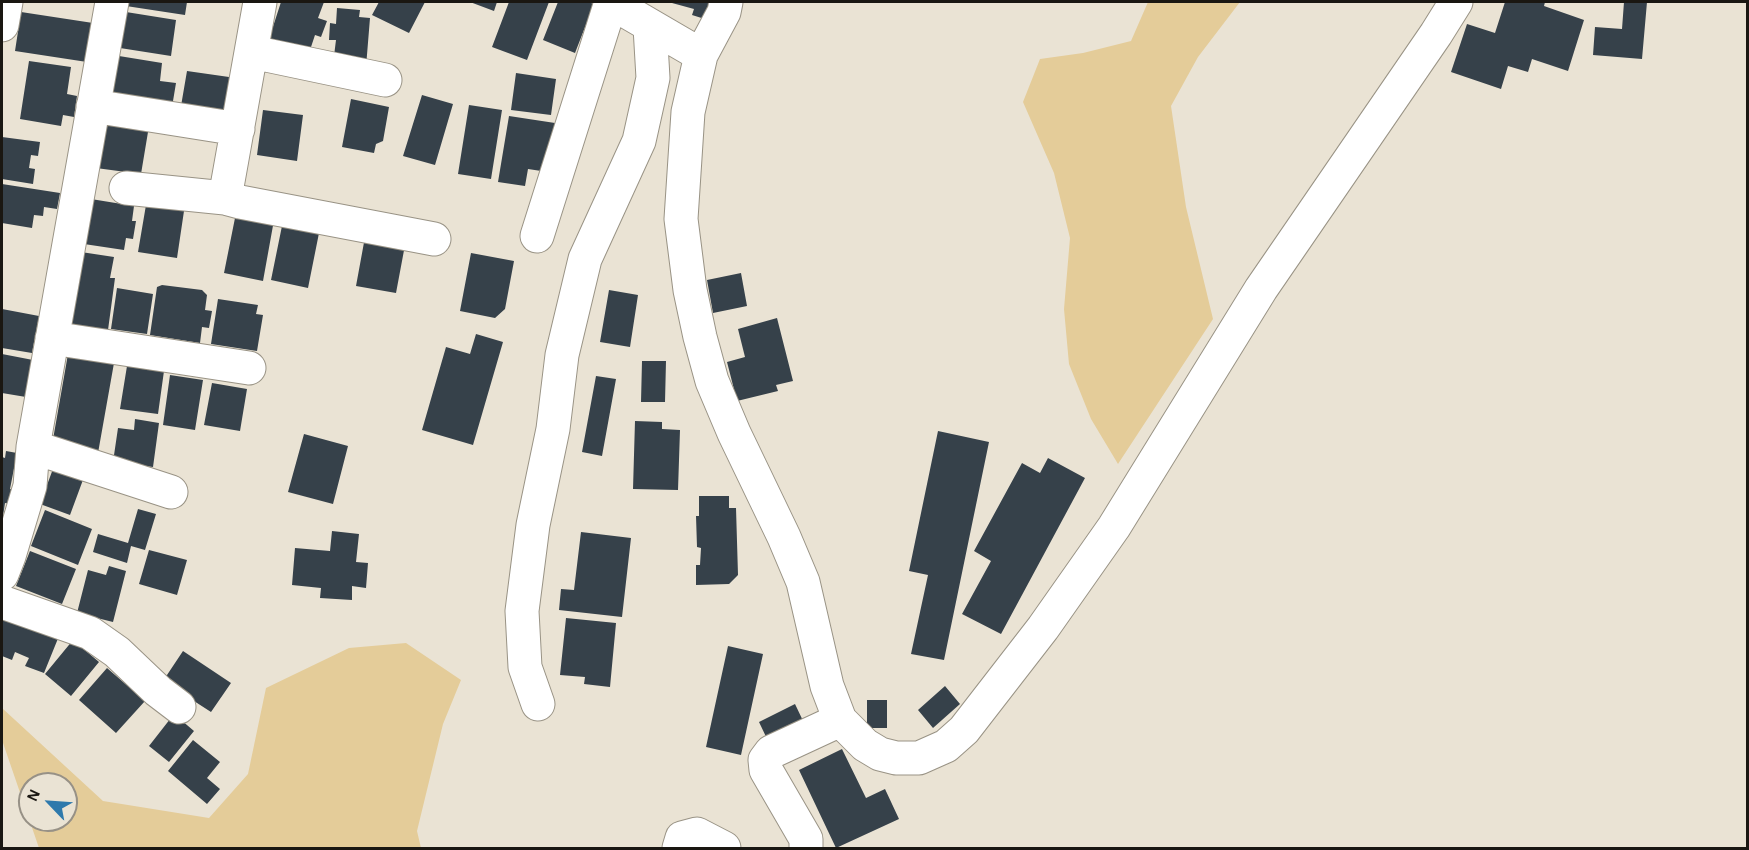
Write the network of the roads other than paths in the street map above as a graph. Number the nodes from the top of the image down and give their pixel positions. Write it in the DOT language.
graph roads {
  1 [pos="6,2"];
  2 [pos="112,2"];
  3 [pos="260,2"];
  4 [pos="610,2"];
  5 [pos="726,2"];
  6 [pos="1456,2"];
  7 [pos="2,26"];
  8 [pos="650,27"];
  9 [pos="252,52"];
  10 [pos="701,55"];
  11 [pos="385,80"];
  12 [pos="93,106"];
  13 [pos="238,129"];
  14 [pos="126,188"];
  15 [pos="225,198"];
  16 [pos="537,236"];
  17 [pos="434,239"];
  18 [pos="52,338"];
  19 [pos="249,368"];
  20 [pos="33,447"];
  21 [pos="171,492"];
  22 [pos="2,574"];
  23 [pos="2,602"];
  24 [pos="538,704"];
  25 [pos="179,707"];
  26 [pos="840,720"];
  27 [pos="679,849"];
  28 [pos="724,849"];
  29 [pos="806,849"];
  1 -- 7 [label="street"];
  2 -- 12 [label="street"];
  3 -- 9 [label="street"];
  4 -- 8 [label="street"];
  4 -- 16 [label="street"];
  5 -- 10 [label="street"];
  6 -- 26 [label="street"];
  8 -- 10 [label="street"];
  8 -- 24 [label="street"];
  9 -- 11 [label="street"];
  9 -- 13 [label="street"];
  10 -- 26 [label="street"];
  12 -- 13 [label="street"];
  12 -- 18 [label="street"];
  13 -- 15 [label="street"];
  14 -- 15 [label="street"];
  15 -- 17 [label="street"];
  18 -- 19 [label="street"];
  18 -- 20 [label="street"];
  20 -- 21 [label="street"];
  20 -- 22 [label="street"];
  23 -- 25 [label="street"];
  26 -- 29 [label="street"];
  27 -- 28 [label="street"];
}
